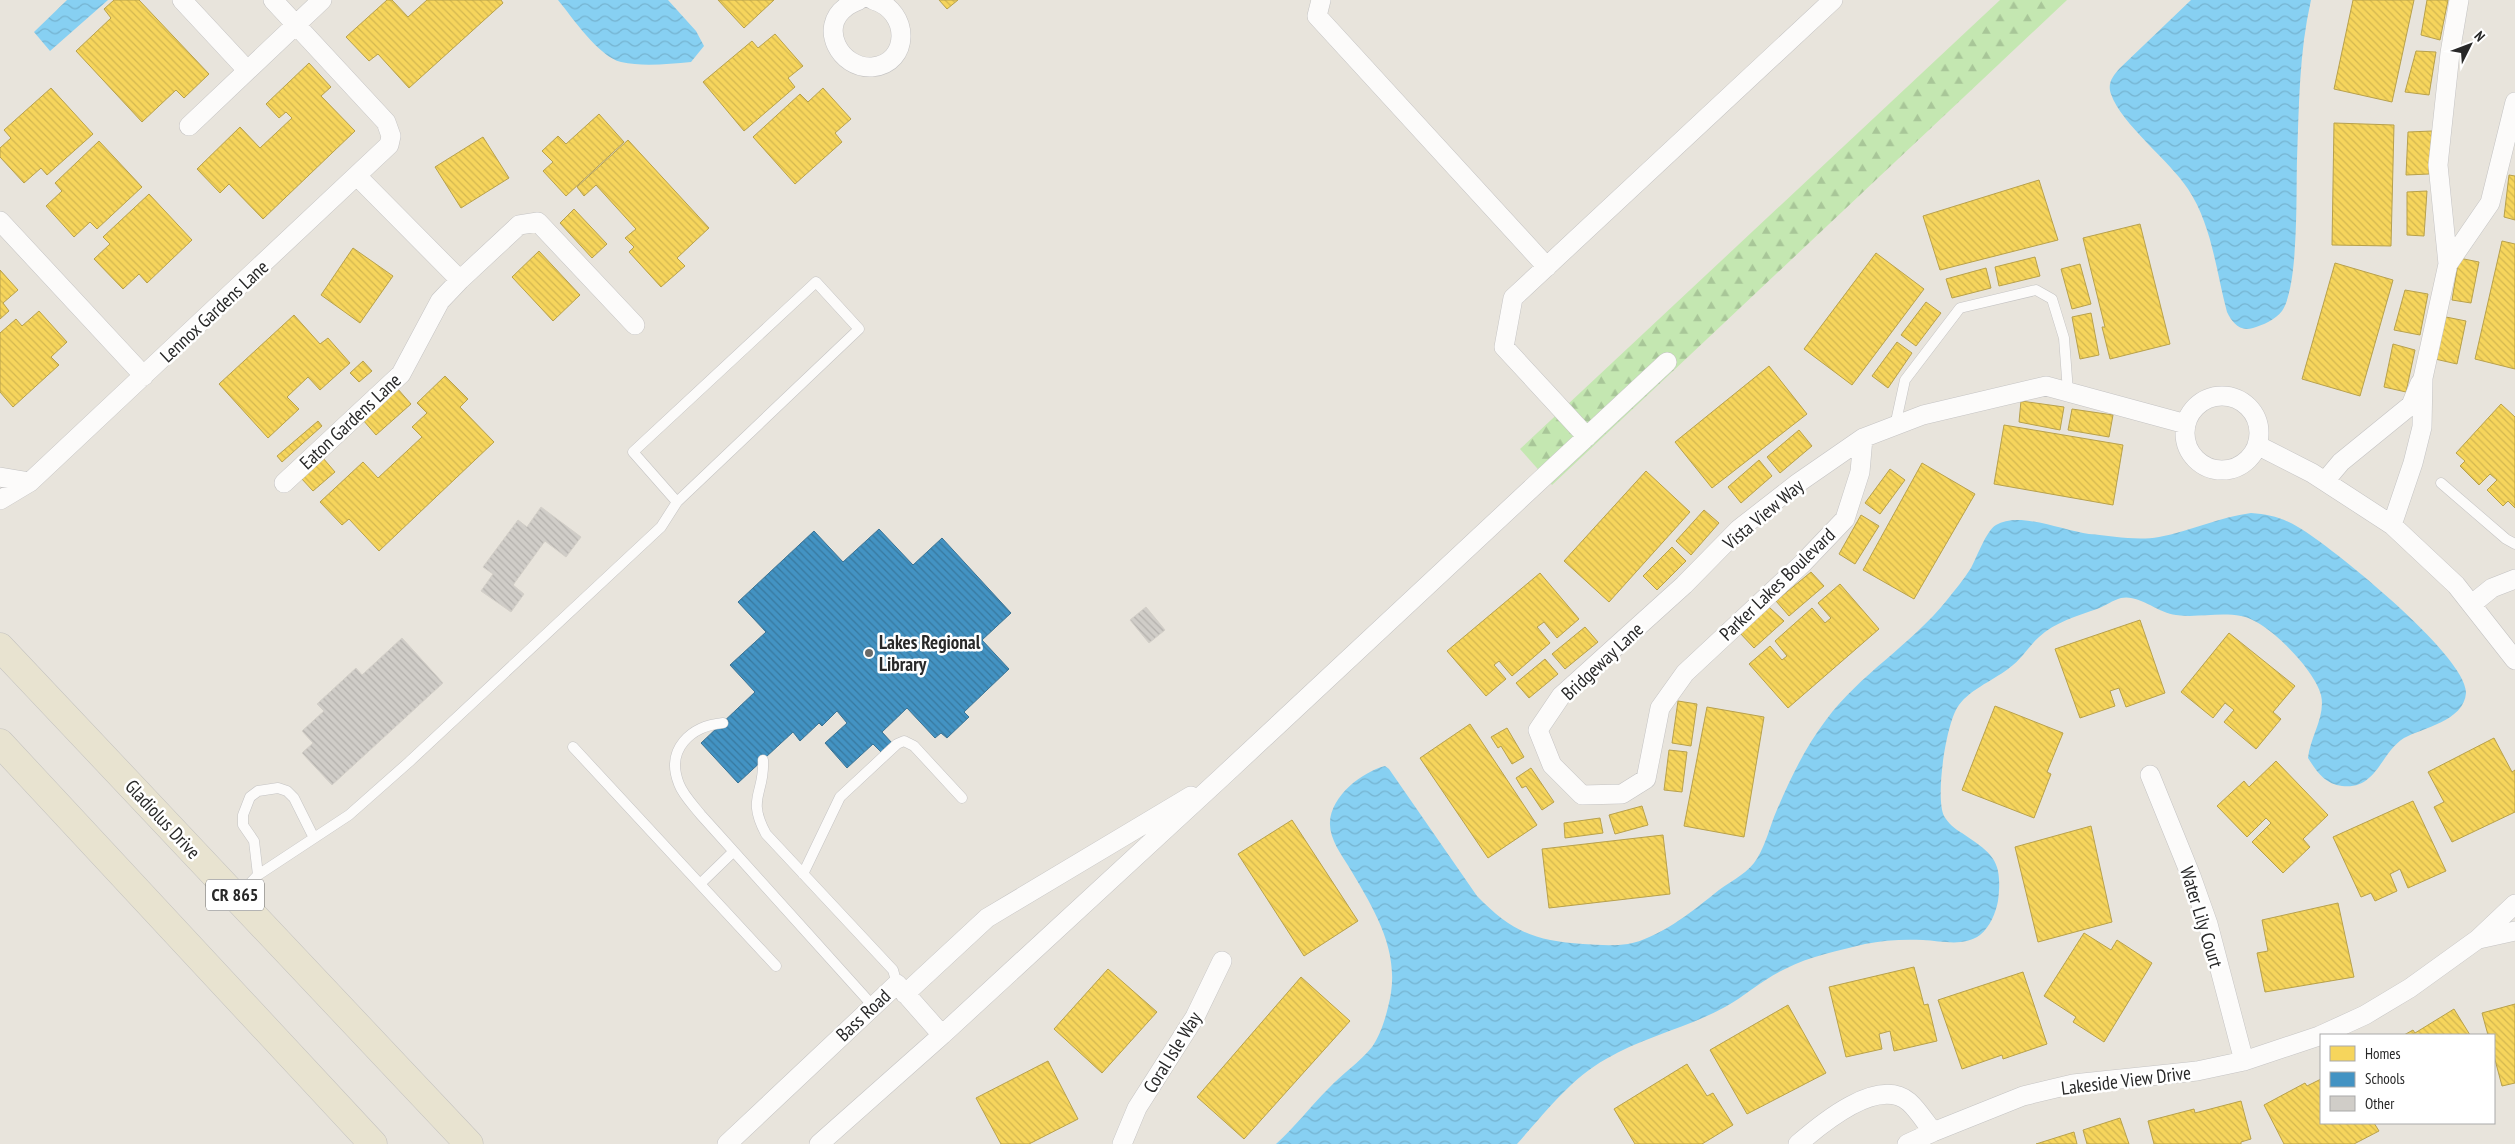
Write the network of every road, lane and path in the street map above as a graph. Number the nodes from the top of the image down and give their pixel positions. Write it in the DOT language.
graph roads {
  1 [pos="182,0"];
  2 [pos="273,0"];
  3 [pos="322,0"];
  4 [pos="860,0"];
  5 [pos="873,0"];
  6 [pos="1321,0"];
  7 [pos="1833,0"];
  8 [pos="2459,0"];
  9 [pos="296,24"];
  10 [pos="247,70"];
  11 [pos="2515,102"];
  12 [pos="189,126"];
  13 [pos="358,177"];
  14 [pos="0,221"];
  15 [pos="2448,264"];
  16 [pos="1547,266"];
  17 [pos="460,280"];
  18 [pos="635,325"];
  19 [pos="1667,362"];
  20 [pos="144,376"];
  21 [pos="2423,378"];
  22 [pos="2068,392"];
  23 [pos="2186,424"];
  24 [pos="1894,426"];
  25 [pos="1586,437"];
  26 [pos="1863,438"];
  27 [pos="2257,445"];
  28 [pos="0,477"];
  29 [pos="2325,481"];
  30 [pos="30,482"];
  31 [pos="284,483"];
  32 [pos="2441,483"];
  33 [pos="0,500"];
  34 [pos="678,502"];
  35 [pos="2392,525"];
  36 [pos="2515,544"];
  37 [pos="2515,579"];
  38 [pos="1670,598"];
  39 [pos="2472,604"];
  40 [pos="0,647"];
  41 [pos="2515,660"];
  42 [pos="723,723"];
  43 [pos="0,743"];
  44 [pos="573,747"];
  45 [pos="762,760"];
  46 [pos="2150,775"];
  47 [pos="1222,778"];
  48 [pos="1646,779"];
  49 [pos="962,798"];
  50 [pos="314,838"];
  51 [pos="733,852"];
  52 [pos="803,874"];
  53 [pos="258,875"];
  54 [pos="700,884"];
  55 [pos="237,897"];
  56 [pos="2515,904"];
  57 [pos="2515,931"];
  58 [pos="2478,939"];
  59 [pos="1222,961"];
  60 [pos="776,966"];
  61 [pos="901,989"];
  62 [pos="873,1006"];
  63 [pos="942,1034"];
  64 [pos="2324,1034"];
  65 [pos="2320,1036"];
  66 [pos="2244,1062"];
  67 [pos="1934,1132"];
  68 [pos="373,1144"];
  69 [pos="469,1144"];
  70 [pos="727,1144"];
  71 [pos="819,1144"];
  72 [pos="1122,1144"];
  73 [pos="1798,1144"];
  74 [pos="1907,1144"];
  1 -- 10 [label="street"];
  2 -- 9 [label="street"];
  3 -- 9 [label="street"];
  4 -- 5 [label="street"];
  6 -- 16 [label="street"];
  7 -- 16 [label="street"];
  8 -- 15 [label="street"];
  9 -- 10 [label="street"];
  9 -- 13 [label="street, Lennox Gardens Lane"];
  10 -- 12 [label="street"];
  11 -- 15 [label="street"];
  13 -- 17 [label="street"];
  13 -- 20 [label="street, Lennox Gardens Lane"];
  14 -- 20 [label="street"];
  15 -- 21 [label="street"];
  16 -- 25 [label="street"];
  17 -- 18 [label="street, Eaton Gardens Lane"];
  17 -- 31 [label="street, Eaton Gardens Lane"];
  19 -- 25 [label="street"];
  20 -- 30 [label="street, Lennox Gardens Lane"];
  21 -- 29 [label="street"];
  21 -- 35 [label="street"];
  22 -- 23 [label="street"];
  22 -- 24 [label="street"];
  22 -- 24 [label="lane"];
  23 -- 27 [label="street"];
  23 -- 27 [label="street"];
  24 -- 26 [label="street"];
  25 -- 47 [label="street"];
  26 -- 38 [label="street, Vista View Way"];
  26 -- 48 [label="street, Parker Lakes Boulevard"];
  27 -- 29 [label="street"];
  28 -- 30 [label="street"];
  29 -- 35 [label="street"];
  30 -- 33 [label="street, Lennox Gardens Lane"];
  32 -- 36 [label="lane"];
  34 -- 34 [label="lane"];
  34 -- 50 [label="lane"];
  35 -- 39 [label="street"];
  37 -- 39 [label="street"];
  38 -- 48 [label="street, Bridgeway Lane"];
  39 -- 41 [label="street"];
  40 -- 55 [label="main road, Gladiolus Drive / CR 865"];
  42 -- 51 [label="lane"];
  43 -- 68 [label="main road"];
  44 -- 54 [label="lane"];
  45 -- 52 [label="lane"];
  46 -- 66 [label="street, Water Lily Court"];
  47 -- 61 [label="street"];
  47 -- 63 [label="street"];
  49 -- 52 [label="lane"];
  50 -- 53 [label="lane"];
  50 -- 53 [label="lane"];
  51 -- 54 [label="lane"];
  51 -- 62 [label="lane"];
  52 -- 61 [label="lane"];
  53 -- 55 [label="lane"];
  54 -- 60 [label="lane"];
  55 -- 69 [label="main road, Gladiolus Drive / CR 865"];
  56 -- 58 [label="street, Lakeside View Drive"];
  57 -- 58 [label="street, Lakeside View Drive"];
  58 -- 64 [label="street, Lakeside View Drive"];
  59 -- 72 [label="street, Coral Isle Way"];
  61 -- 62 [label="street, Bass Road"];
  61 -- 63 [label="street, Bass Road"];
  62 -- 70 [label="street, Bass Road"];
  63 -- 71 [label="street"];
  65 -- 66 [label="street, Lakeside View Drive"];
  66 -- 67 [label="street, Lakeside View Drive"];
  67 -- 73 [label="street"];
  67 -- 74 [label="street, Lakeside View Drive"];
}
